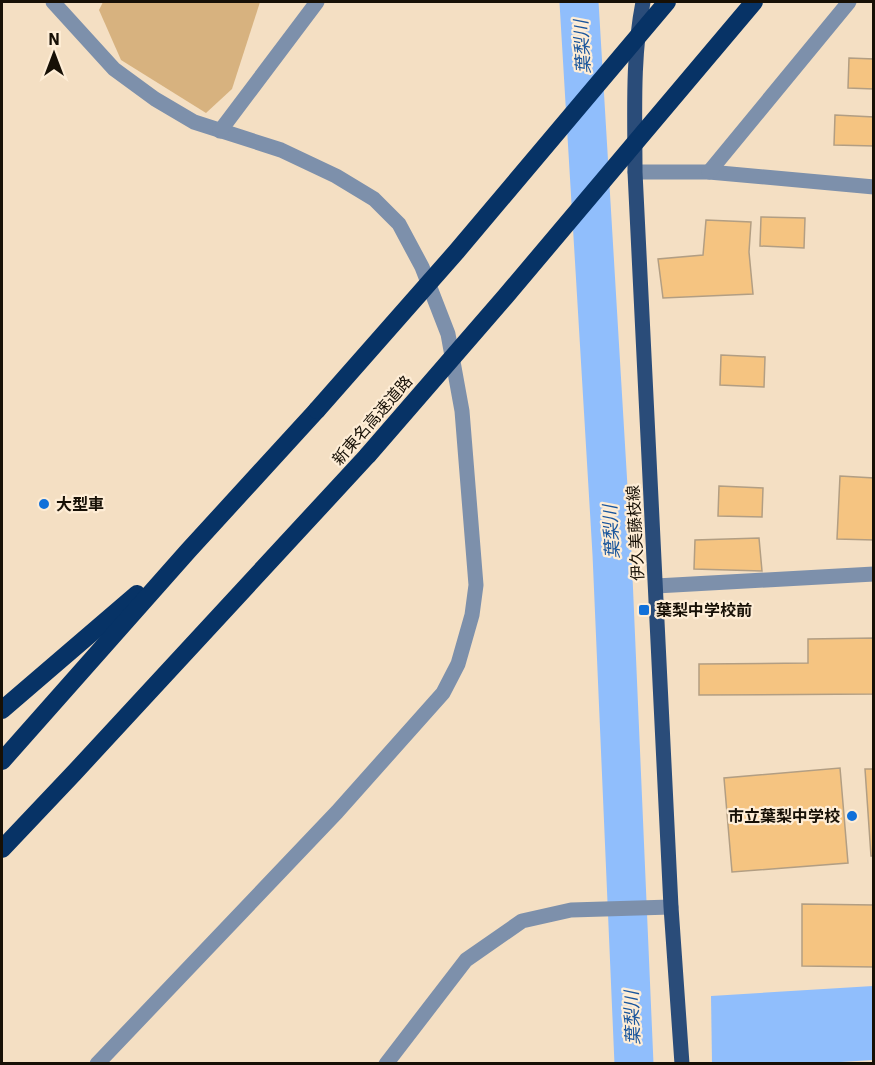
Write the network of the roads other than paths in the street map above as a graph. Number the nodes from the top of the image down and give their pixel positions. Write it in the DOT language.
graph roads {
  1 [pos="53,2"];
  2 [pos="317,2"];
  3 [pos="643,2"];
  4 [pos="667,2"];
  5 [pos="754,2"];
  6 [pos="849,2"];
  7 [pos="220,131"];
  8 [pos="635,172"];
  9 [pos="709,172"];
  10 [pos="873,187"];
  11 [pos="188,551"];
  12 [pos="873,574"];
  13 [pos="656,586"];
  14 [pos="2,710"];
  15 [pos="2,761"];
  16 [pos="2,849"];
  17 [pos="671,907"];
  18 [pos="97,1064"];
  19 [pos="386,1064"];
  20 [pos="682,1064"];
  1 -- 7 [label="street"];
  2 -- 7 [label="street"];
  3 -- 8 [label="main road, 伊久美藤枝線"];
  4 -- 11 [label="highway, bridge"];
  5 -- 16 [label="highway, 新東名高速道路, bridge"];
  6 -- 9 [label="street"];
  7 -- 18 [label="street"];
  8 -- 9 [label="street"];
  8 -- 13 [label="main road, 伊久美藤枝線"];
  9 -- 10 [label="street"];
  11 -- 14 [label="highway"];
  11 -- 15 [label="highway"];
  12 -- 13 [label="street"];
  13 -- 17 [label="main road, 伊久美藤枝線"];
  17 -- 19 [label="street"];
  17 -- 20 [label="main road, 伊久美藤枝線"];
}
